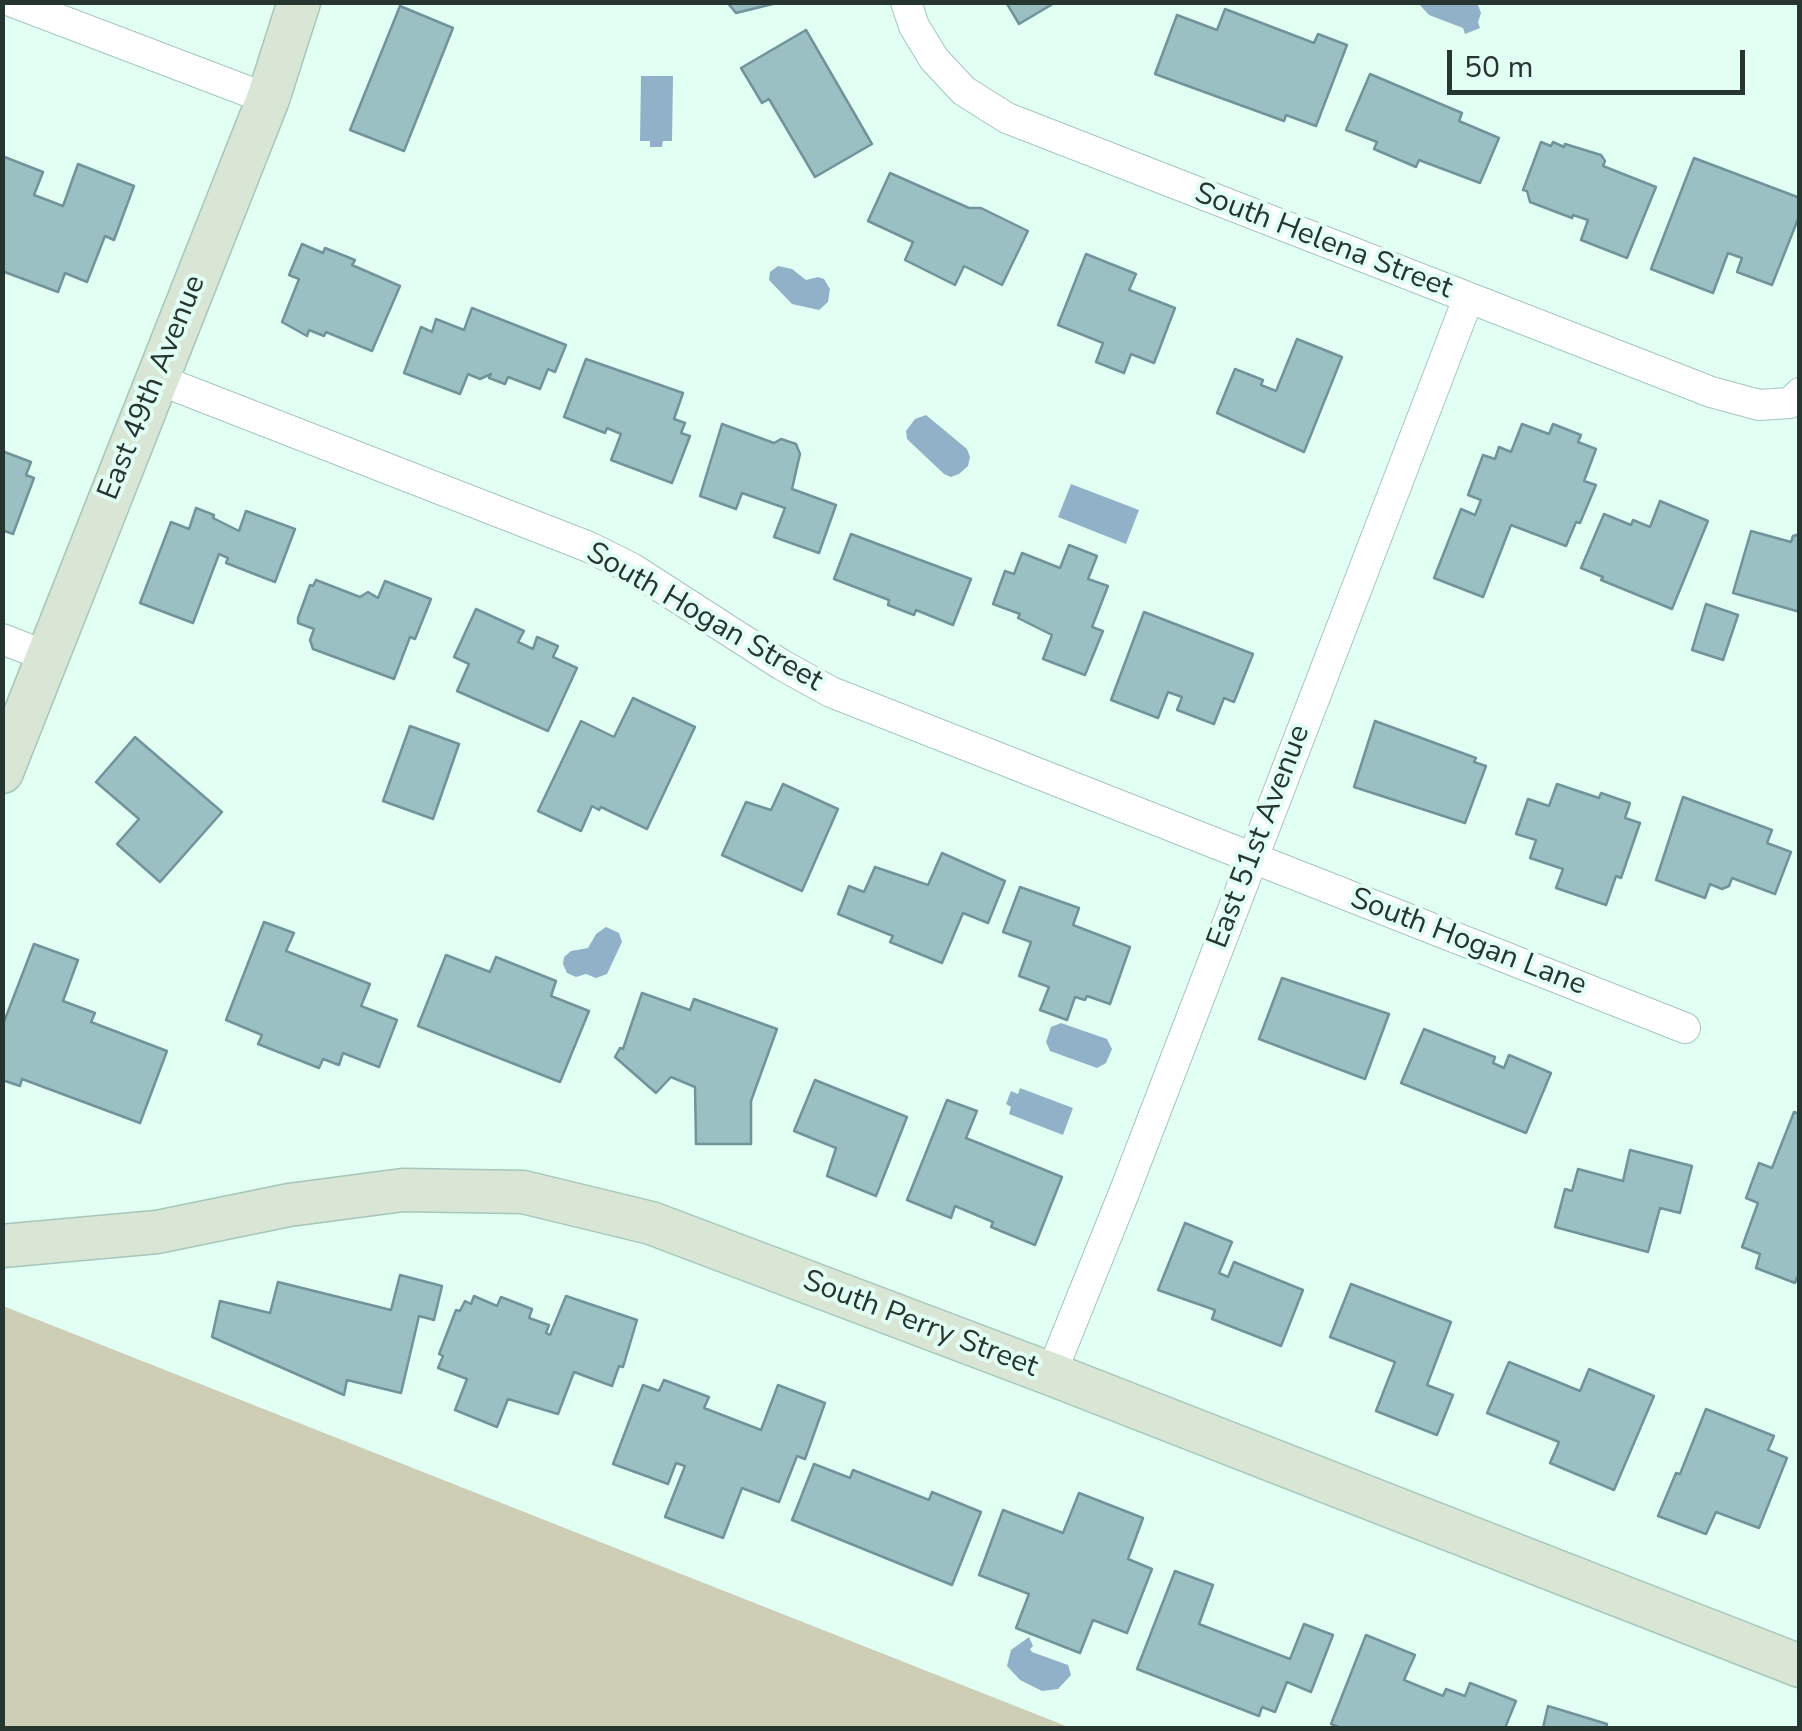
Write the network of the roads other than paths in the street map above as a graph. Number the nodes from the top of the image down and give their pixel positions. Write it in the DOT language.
graph roads {
  1 [pos="12,2"];
  2 [pos="299,2"];
  3 [pos="906,2"];
  4 [pos="268,99"];
  5 [pos="1468,298"];
  6 [pos="157,378"];
  7 [pos="1795,398"];
  8 [pos="2,639"];
  9 [pos="46,656"];
  10 [pos="2,772"];
  11 [pos="1252,858"];
  12 [pos="1685,1028"];
  13 [pos="2,1246"];
  14 [pos="1051,1374"];
  15 [pos="1800,1666"];
  1 -- 4 [label="street"];
  2 -- 4 [label="street, East 49th Avenue"];
  3 -- 5 [label="street, South Helena Street"];
  4 -- 6 [label="street, East 49th Avenue"];
  5 -- 7 [label="street, South Helena Street"];
  5 -- 11 [label="street, East 51st Avenue"];
  6 -- 9 [label="street, East 49th Avenue"];
  6 -- 11 [label="street, South Hogan Street"];
  8 -- 9 [label="street"];
  9 -- 10 [label="street, East 49th Avenue"];
  11 -- 12 [label="street, South Hogan Lane"];
  11 -- 14 [label="street, East 51st Avenue"];
  13 -- 14 [label="street, South Perry Street"];
  14 -- 15 [label="street, South Perry Street"];
}
